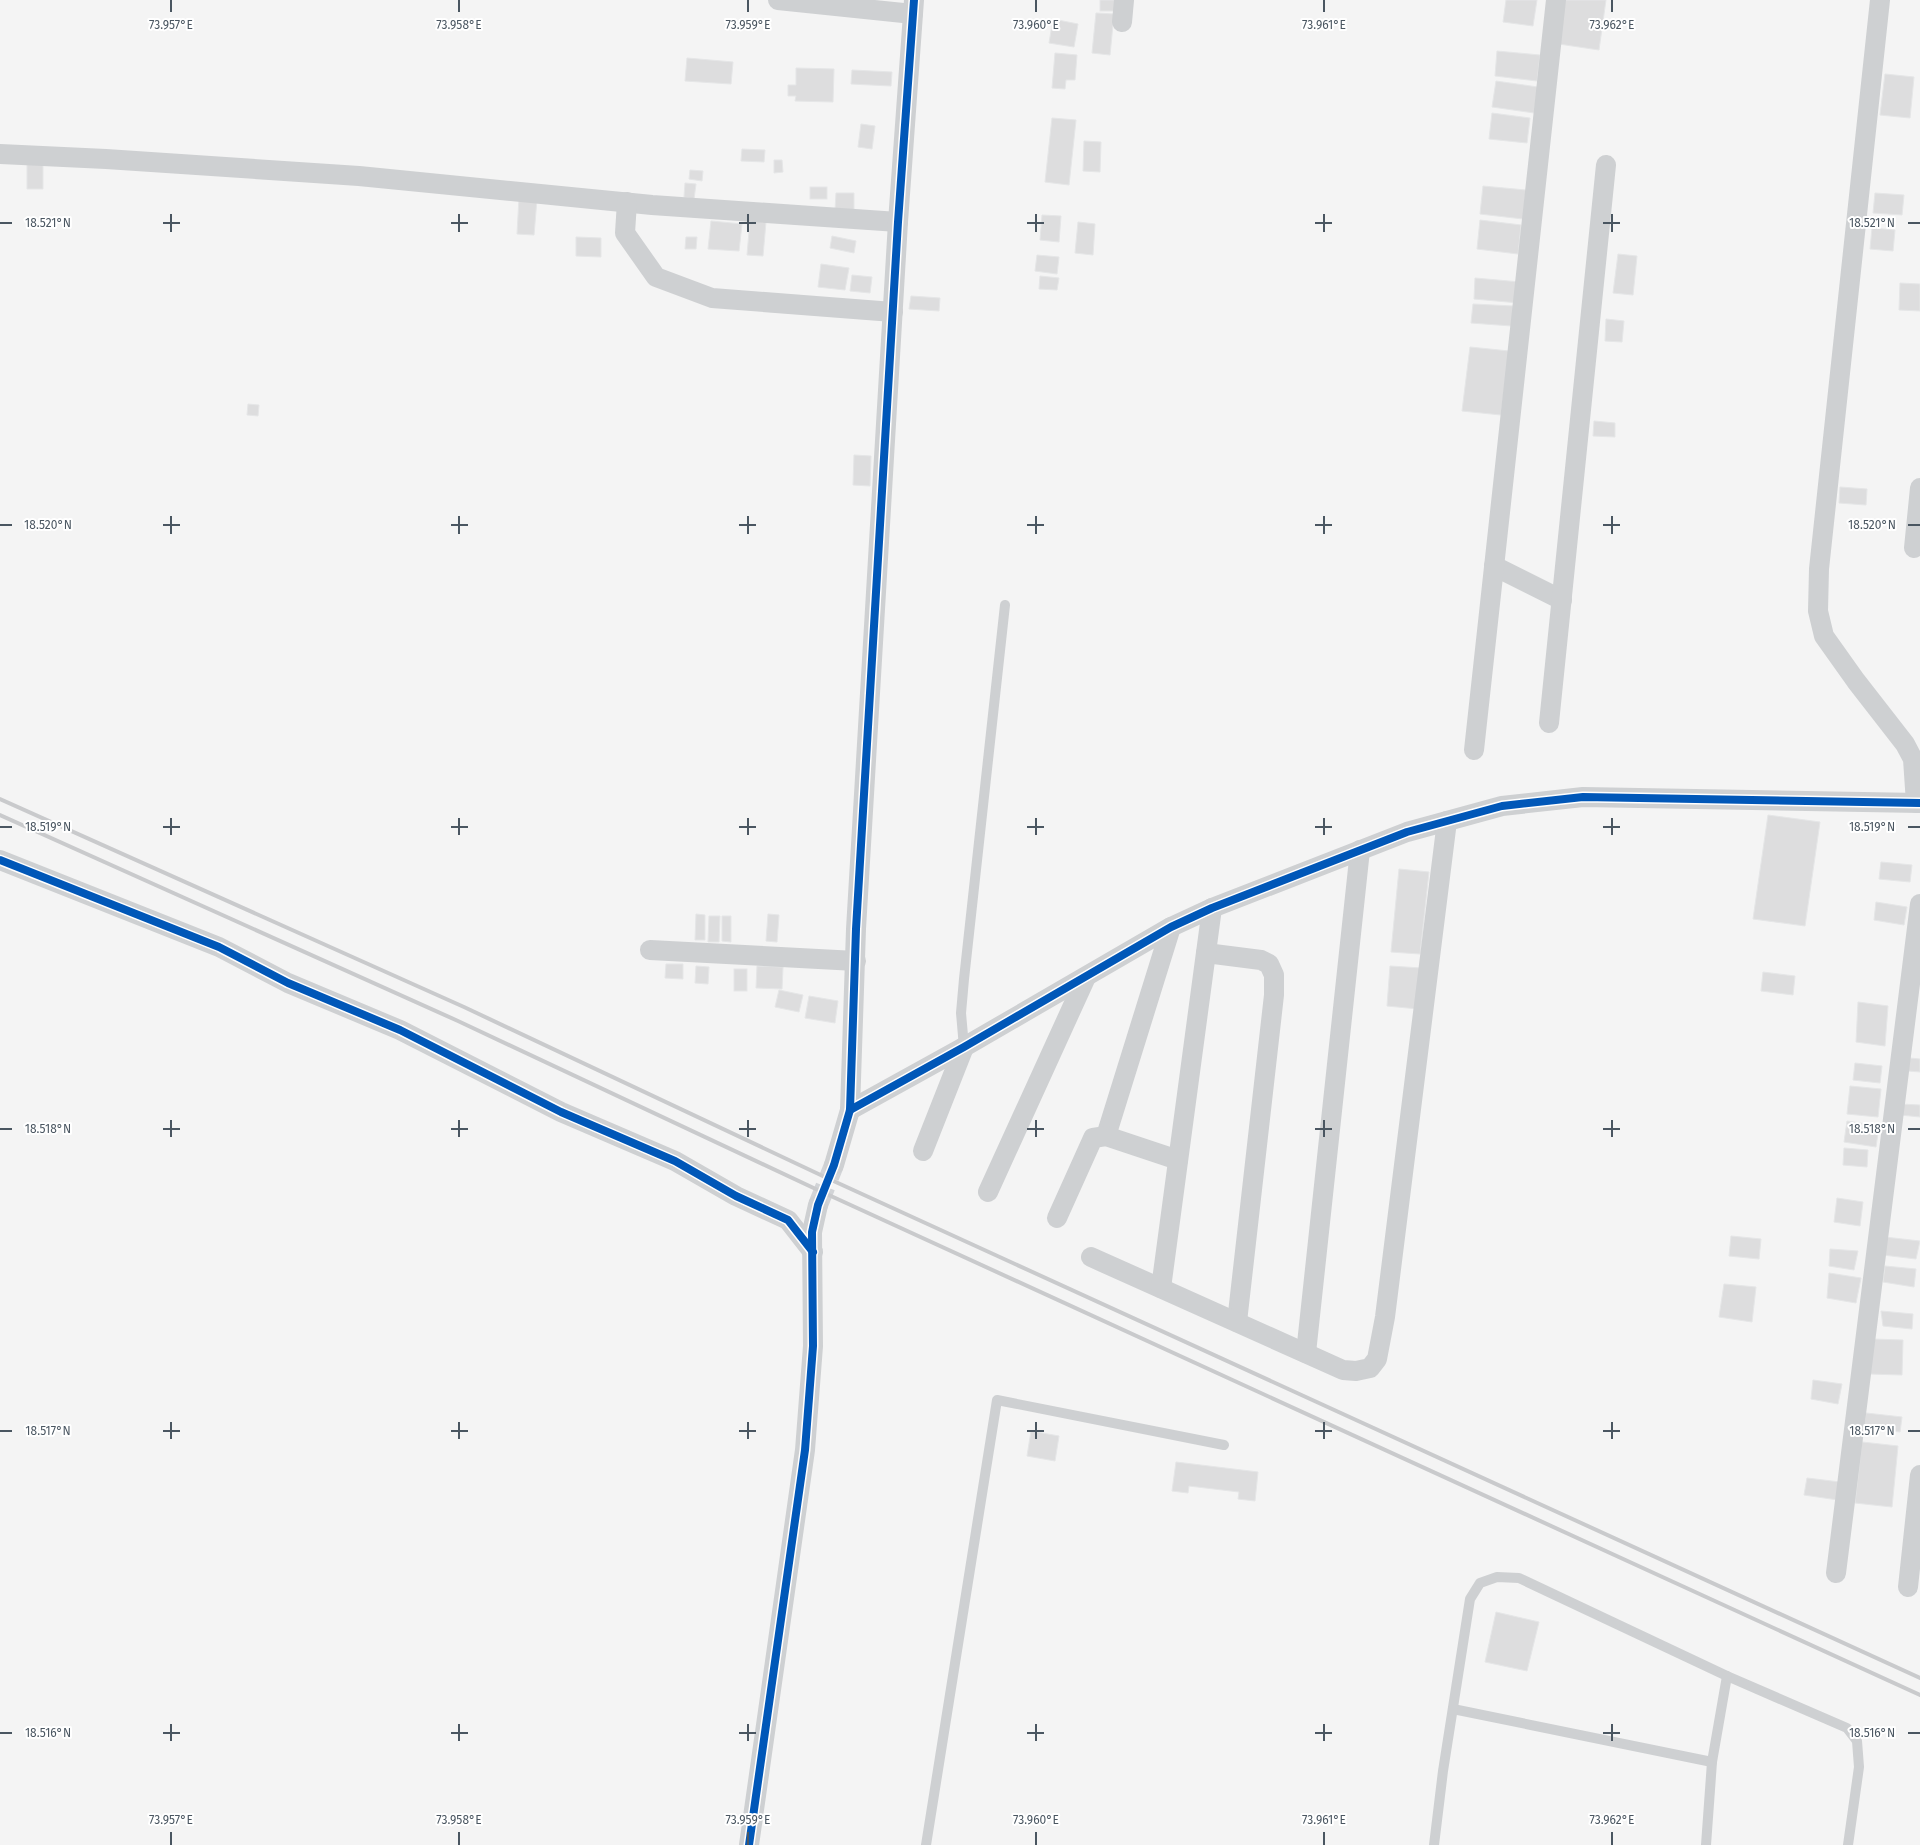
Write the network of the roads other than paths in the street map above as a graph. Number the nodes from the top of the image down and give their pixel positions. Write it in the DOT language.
graph roads {
  1 [pos="778,0"];
  2 [pos="1124,0"];
  3 [pos="1556,0"];
  4 [pos="1880,0"];
  5 [pos="913,7"];
  6 [pos="1122,22"];
  7 [pos="0,154"];
  8 [pos="1606,165"];
  9 [pos="627,202"];
  10 [pos="898,222"];
  11 [pos="893,312"];
  12 [pos="1920,488"];
  13 [pos="1914,548"];
  14 [pos="1494,566"];
  15 [pos="1562,600"];
  16 [pos="1005,605"];
  17 [pos="1549,723"];
  18 [pos="1474,750"];
  19 [pos="1917,799"];
  20 [pos="1447,821"];
  21 [pos="1360,850"];
  22 [pos="0,860"];
  23 [pos="1920,904"];
  24 [pos="1212,908"];
  25 [pos="1171,927"];
  26 [pos="650,950"];
  27 [pos="1206,953"];
  28 [pos="856,961"];
  29 [pos="1086,976"];
  30 [pos="964,1048"];
  31 [pos="850,1110"];
  32 [pos="1106,1136"];
  33 [pos="923,1151"];
  34 [pos="1178,1160"];
  35 [pos="834,1165"];
  36 [pos="988,1192"];
  37 [pos="818,1204"];
  38 [pos="1057,1218"];
  39 [pos="813,1252"];
  40 [pos="1092,1257"];
  41 [pos="1161,1288"];
  42 [pos="1237,1322"];
  43 [pos="1306,1353"];
  44 [pos="1224,1445"];
  45 [pos="1920,1475"];
  46 [pos="1836,1573"];
  47 [pos="1908,1586"];
  48 [pos="1727,1676"];
  49 [pos="1453,1709"];
  50 [pos="1712,1762"];
  51 [pos="748,1845"];
  52 [pos="926,1845"];
  53 [pos="1434,1845"];
  54 [pos="1706,1845"];
  55 [pos="1848,1845"];
  1 -- 5 [label="street"];
  2 -- 6 [label="street"];
  3 -- 14 [label="street"];
  4 -- 19 [label="street"];
  5 -- 10 [label="street"];
  7 -- 9 [label="street"];
  8 -- 15 [label="street"];
  9 -- 10 [label="street"];
  9 -- 11 [label="street"];
  10 -- 11 [label="street"];
  11 -- 28 [label="street"];
  12 -- 13 [label="street"];
  14 -- 15 [label="street"];
  14 -- 18 [label="street"];
  15 -- 17 [label="street"];
  16 -- 30 [label="lane"];
  19 -- 20 [label="street"];
  20 -- 21 [label="street"];
  20 -- 43 [label="street"];
  21 -- 24 [label="street"];
  21 -- 43 [label="street"];
  22 -- 39 [label="street"];
  23 -- 46 [label="street"];
  24 -- 25 [label="street"];
  24 -- 27 [label="street"];
  25 -- 29 [label="street"];
  25 -- 32 [label="street"];
  26 -- 28 [label="street"];
  27 -- 34 [label="street"];
  27 -- 42 [label="street"];
  28 -- 31 [label="street"];
  29 -- 30 [label="street"];
  29 -- 36 [label="street"];
  30 -- 31 [label="street"];
  30 -- 33 [label="street"];
  31 -- 35 [label="street"];
  32 -- 34 [label="street"];
  32 -- 38 [label="street"];
  34 -- 41 [label="street"];
  37 -- 39 [label="street"];
  39 -- 51 [label="street"];
  40 -- 41 [label="street"];
  41 -- 42 [label="street"];
  42 -- 43 [label="street"];
  44 -- 52 [label="lane"];
  45 -- 47 [label="street"];
  48 -- 49 [label="lane"];
  48 -- 50 [label="lane"];
  48 -- 55 [label="lane"];
  49 -- 50 [label="lane"];
  49 -- 53 [label="lane"];
  50 -- 54 [label="lane"];
}
